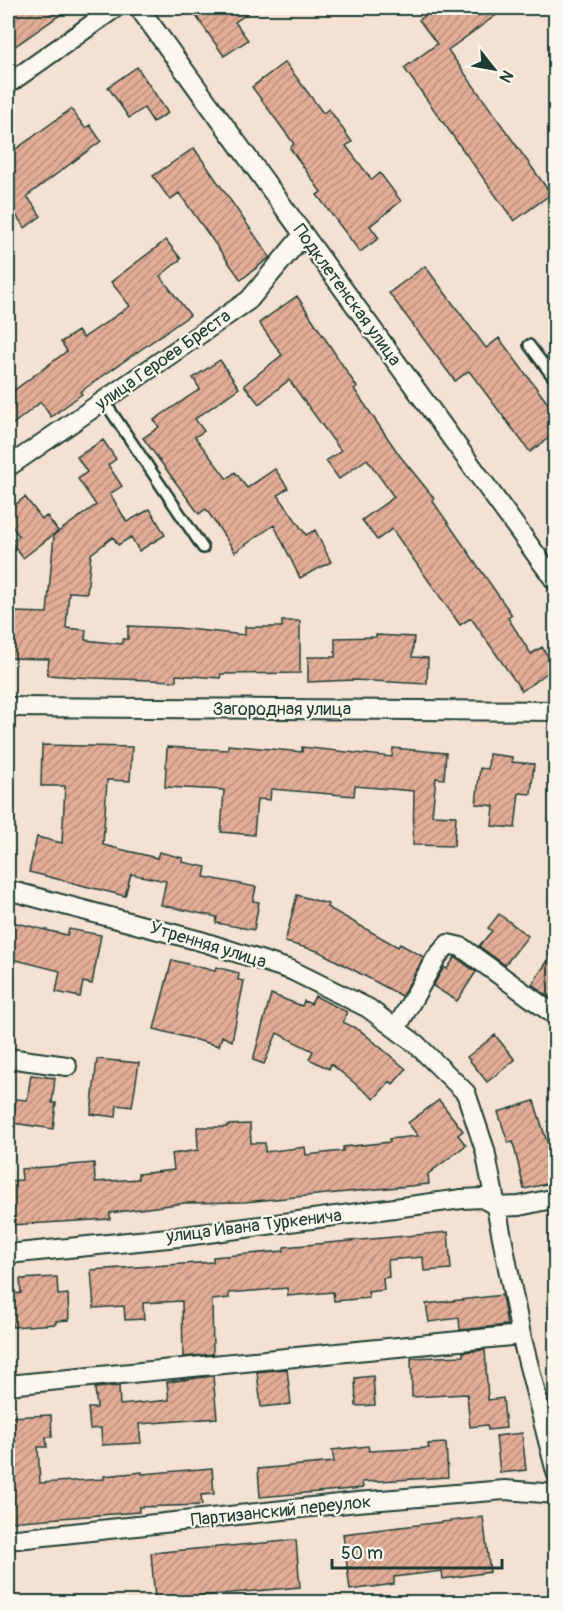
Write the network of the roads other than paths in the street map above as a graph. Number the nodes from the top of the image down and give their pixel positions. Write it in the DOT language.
graph roads {
  1 [pos="115,8"];
  2 [pos="139,8"];
  3 [pos="8,84"];
  4 [pos="303,235"];
  5 [pos="529,345"];
  6 [pos="555,381"];
  7 [pos="104,401"];
  8 [pos="8,467"];
  9 [pos="203,548"];
  10 [pos="555,582"];
  11 [pos="8,707"];
  12 [pos="555,711"];
  13 [pos="8,890"];
  14 [pos="555,1016"];
  15 [pos="396,1029"];
  16 [pos="8,1058"];
  17 [pos="67,1066"];
  18 [pos="555,1198"];
  19 [pos="498,1206"];
  20 [pos="8,1254"];
  21 [pos="521,1335"];
  22 [pos="8,1385"];
  23 [pos="555,1472"];
  24 [pos="555,1494"];
  25 [pos="8,1540"];
  1 -- 3 [label="street"];
  2 -- 4 [label="street, Подклетенская улица"];
  4 -- 7 [label="street, улица Героев Бреста"];
  4 -- 10 [label="street, Подклетенская улица"];
  5 -- 6 [label="lane"];
  7 -- 8 [label="street, улица Героев Бреста"];
  7 -- 9 [label="lane"];
  11 -- 12 [label="street, Загородная улица"];
  13 -- 15 [label="street, Утренняя улица"];
  14 -- 15 [label="street"];
  15 -- 19 [label="street, Утренняя улица"];
  16 -- 17 [label="street"];
  18 -- 19 [label="street"];
  19 -- 20 [label="street, улица Ивана Туркенича"];
  19 -- 21 [label="street, Утренняя улица"];
  21 -- 22 [label="street"];
  21 -- 23 [label="street, Утренняя улица"];
  24 -- 25 [label="street, Партизанский переулок"];
}
